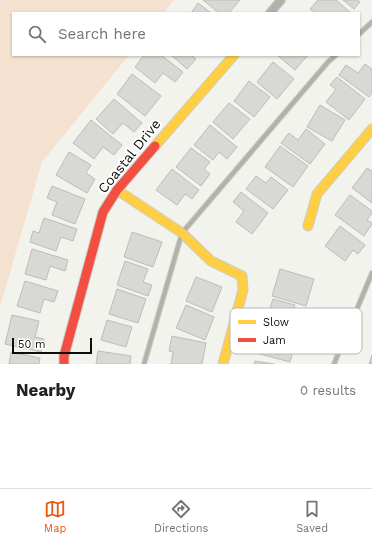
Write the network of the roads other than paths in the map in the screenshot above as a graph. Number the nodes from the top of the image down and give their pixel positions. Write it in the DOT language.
graph roads {
  1 [pos="281,0"];
  2 [pos="271,12"];
  3 [pos="372,22"];
  4 [pos="360,33"];
  5 [pos="233,56"];
  6 [pos="335,56"];
  7 [pos="372,130"];
  8 [pos="117,190"];
  9 [pos="308,226"];
  10 [pos="182,233"];
  11 [pos="372,273"];
  12 [pos="238,308"];
  13 [pos="357,308"];
  14 [pos="230,338"];
  15 [pos="338,354"];
  16 [pos="64,364"];
  17 [pos="144,364"];
  18 [pos="223,364"];
  19 [pos="334,364"];
  1 -- 2 [label="street"];
  3 -- 4 [label="lane"];
  5 -- 8 [label="street, Coastal Drive"];
  6 -- 10 [label="lane"];
  7 -- 9 [label="street"];
  8 -- 10 [label="street"];
  8 -- 16 [label="street, Coastal Drive"];
  10 -- 12 [label="street"];
  10 -- 17 [label="lane"];
  11 -- 13 [label="lane"];
  14 -- 18 [label="street"];
  15 -- 19 [label="lane"];
}
